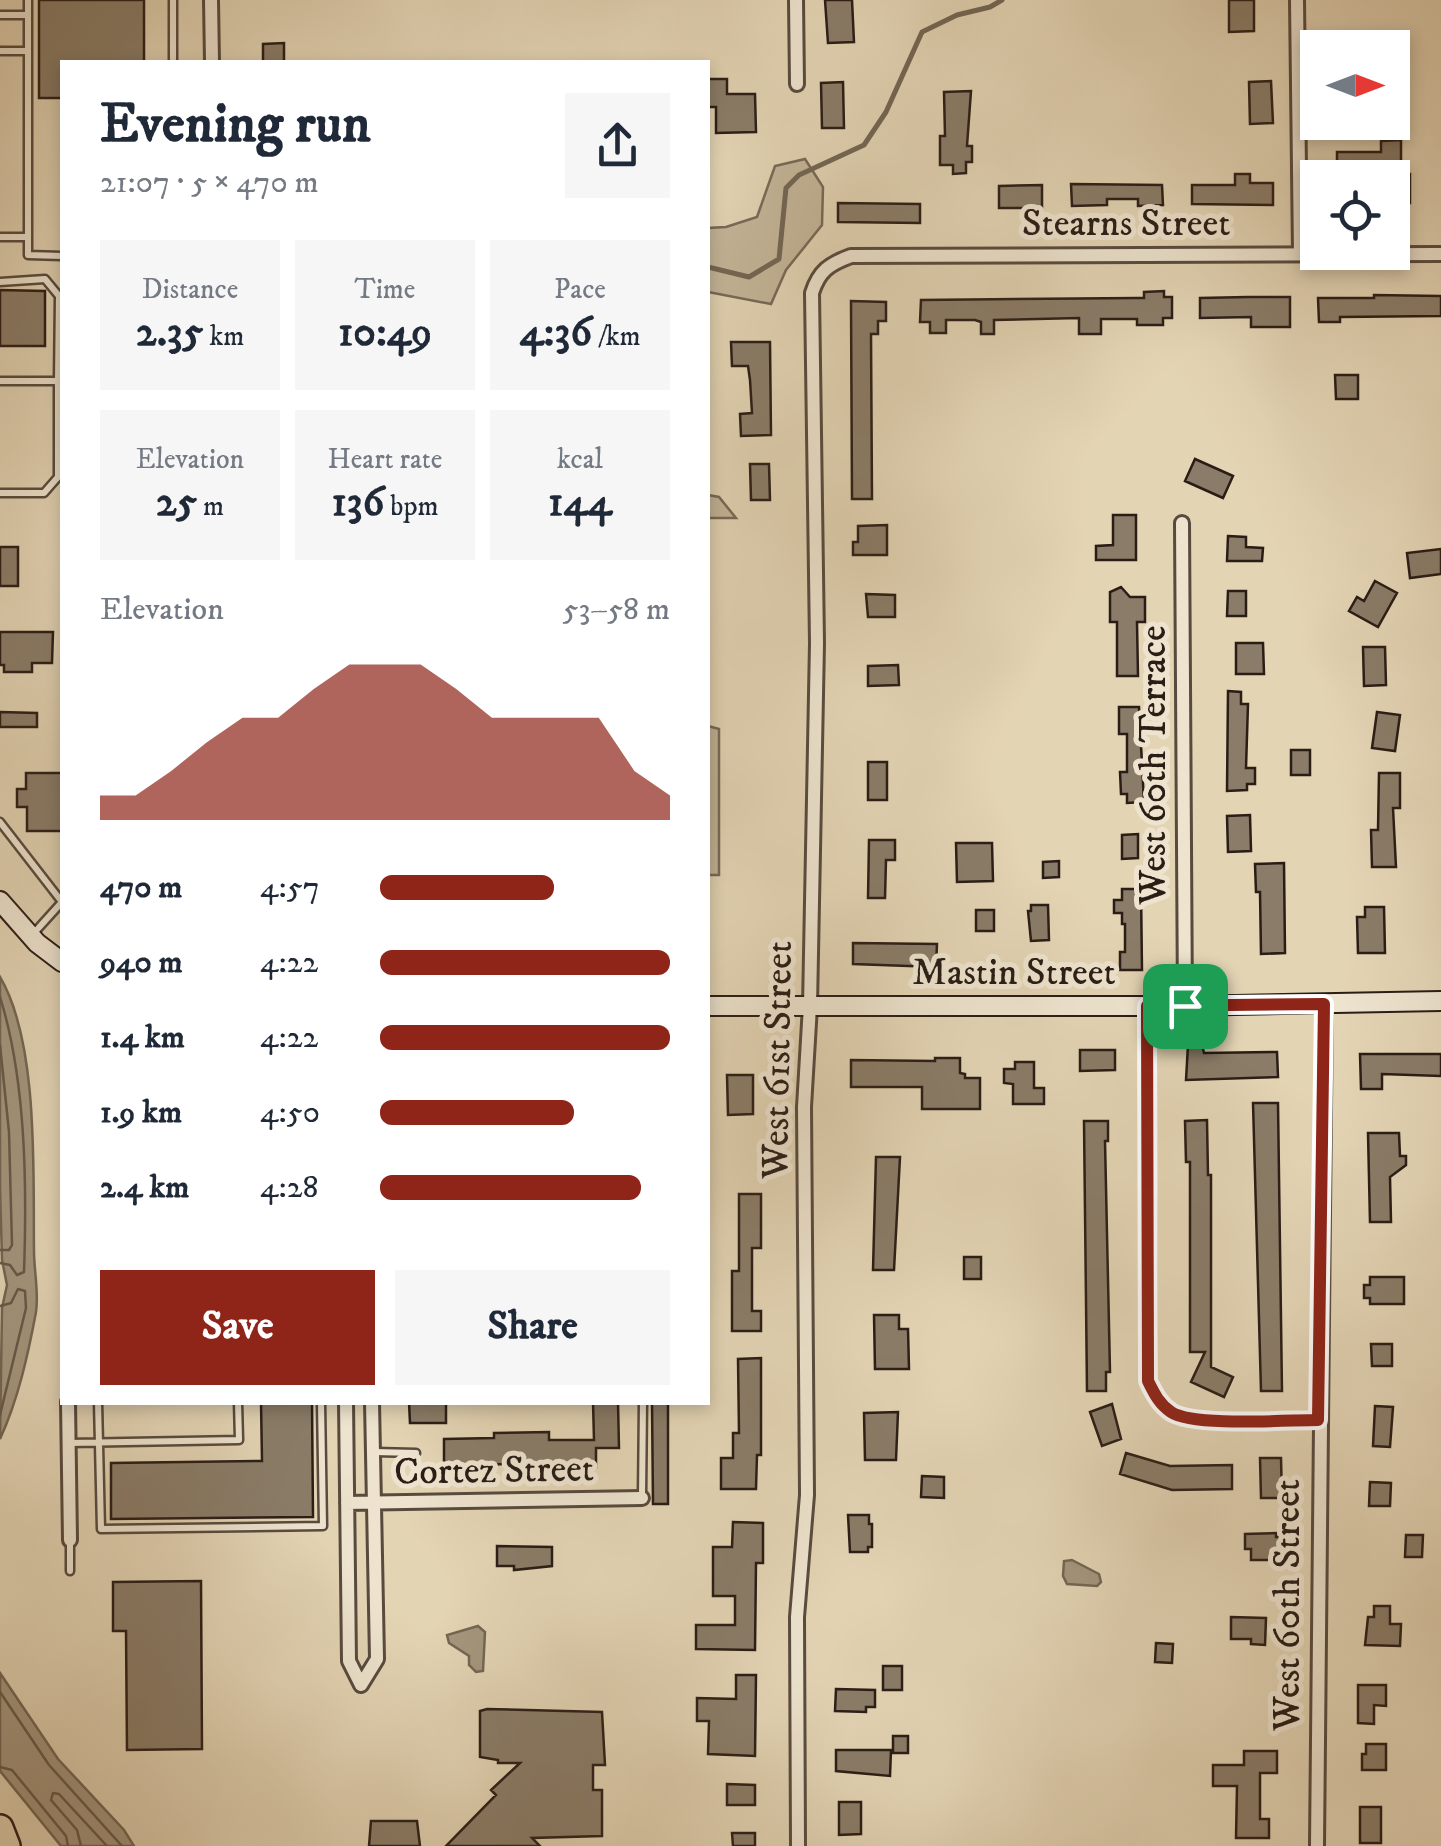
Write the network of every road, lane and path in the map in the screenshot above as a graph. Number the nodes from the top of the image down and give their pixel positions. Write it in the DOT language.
graph roads {
  1 [pos="28,0"];
  2 [pos="173,0"];
  3 [pos="211,0"];
  4 [pos="796,0"];
  5 [pos="1296,0"];
  6 [pos="28,14"];
  7 [pos="0,15"];
  8 [pos="0,51"];
  9 [pos="28,51"];
  10 [pos="173,60"];
  11 [pos="212,60"];
  12 [pos="797,84"];
  13 [pos="0,237"];
  14 [pos="28,238"];
  15 [pos="1300,253"];
  16 [pos="1410,254"];
  17 [pos="1441,254"];
  18 [pos="60,256"];
  19 [pos="817,275"];
  20 [pos="0,282"];
  21 [pos="0,381"];
  22 [pos="58,381"];
  23 [pos="0,493"];
  24 [pos="1182,523"];
  25 [pos="0,822"];
  26 [pos="60,899"];
  27 [pos="0,901"];
  28 [pos="60,904"];
  29 [pos="31,937"];
  30 [pos="60,960"];
  31 [pos="1441,1001"];
  32 [pos="1324,1004"];
  33 [pos="710,1006"];
  34 [pos="810,1006"];
  35 [pos="1147,1006"];
  36 [pos="1185,1006"];
  37 [pos="68,1405"];
  38 [pos="98,1405"];
  39 [pos="238,1405"];
  40 [pos="321,1405"];
  41 [pos="346,1405"];
  42 [pos="372,1405"];
  43 [pos="643,1405"];
  44 [pos="1318,1420"];
  45 [pos="99,1442"];
  46 [pos="69,1443"];
  47 [pos="373,1452"];
  48 [pos="416,1453"];
  49 [pos="642,1498"];
  50 [pos="374,1503"];
  51 [pos="347,1504"];
  52 [pos="70,1540"];
  53 [pos="70,1571"];
  54 [pos="0,1828"];
  55 [pos="7,1846"];
  56 [pos="798,1846"];
  57 [pos="1317,1846"];
  1 -- 6 [label="lane"];
  2 -- 10 [label="lane"];
  3 -- 11 [label="street"];
  4 -- 12 [label="street"];
  5 -- 15 [label="street"];
  6 -- 7 [label="lane"];
  6 -- 9 [label="lane"];
  8 -- 9 [label="lane"];
  9 -- 14 [label="lane"];
  13 -- 14 [label="lane"];
  14 -- 18 [label="lane"];
  15 -- 19 [label="street, Stearns Street"];
  16 -- 17 [label="street, Stearns Street"];
  19 -- 34 [label="street, West 61st Street"];
  20 -- 22 [label="lane"];
  21 -- 22 [label="lane"];
  22 -- 23 [label="lane"];
  24 -- 36 [label="street, West 60th Terrace"];
  25 -- 26 [label="lane"];
  27 -- 29 [label="street"];
  28 -- 29 [label="lane"];
  29 -- 30 [label="street"];
  31 -- 32 [label="street, Mastin Street"];
  32 -- 36 [label="street, Mastin Street"];
  32 -- 44 [label="street, West 60th Street"];
  33 -- 34 [label="street, Mastin Street"];
  34 -- 35 [label="street, Mastin Street"];
  34 -- 56 [label="street, West 61st Street"];
  35 -- 36 [label="street, Mastin Street"];
  35 -- 44 [label="street"];
  37 -- 46 [label="street"];
  38 -- 45 [label="lane"];
  39 -- 45 [label="lane"];
  40 -- 45 [label="lane"];
  41 -- 51 [label="street"];
  42 -- 47 [label="street"];
  43 -- 49 [label="lane"];
  44 -- 57 [label="street, West 60th Street"];
  45 -- 46 [label="lane"];
  46 -- 52 [label="street"];
  47 -- 48 [label="lane"];
  47 -- 50 [label="street"];
  49 -- 50 [label="street, Cortez Street"];
  50 -- 51 [label="street, Cortez Street"];
  50 -- 51 [label="street"];
  52 -- 53 [label="lane"];
  54 -- 55 [label="highway"];
}
